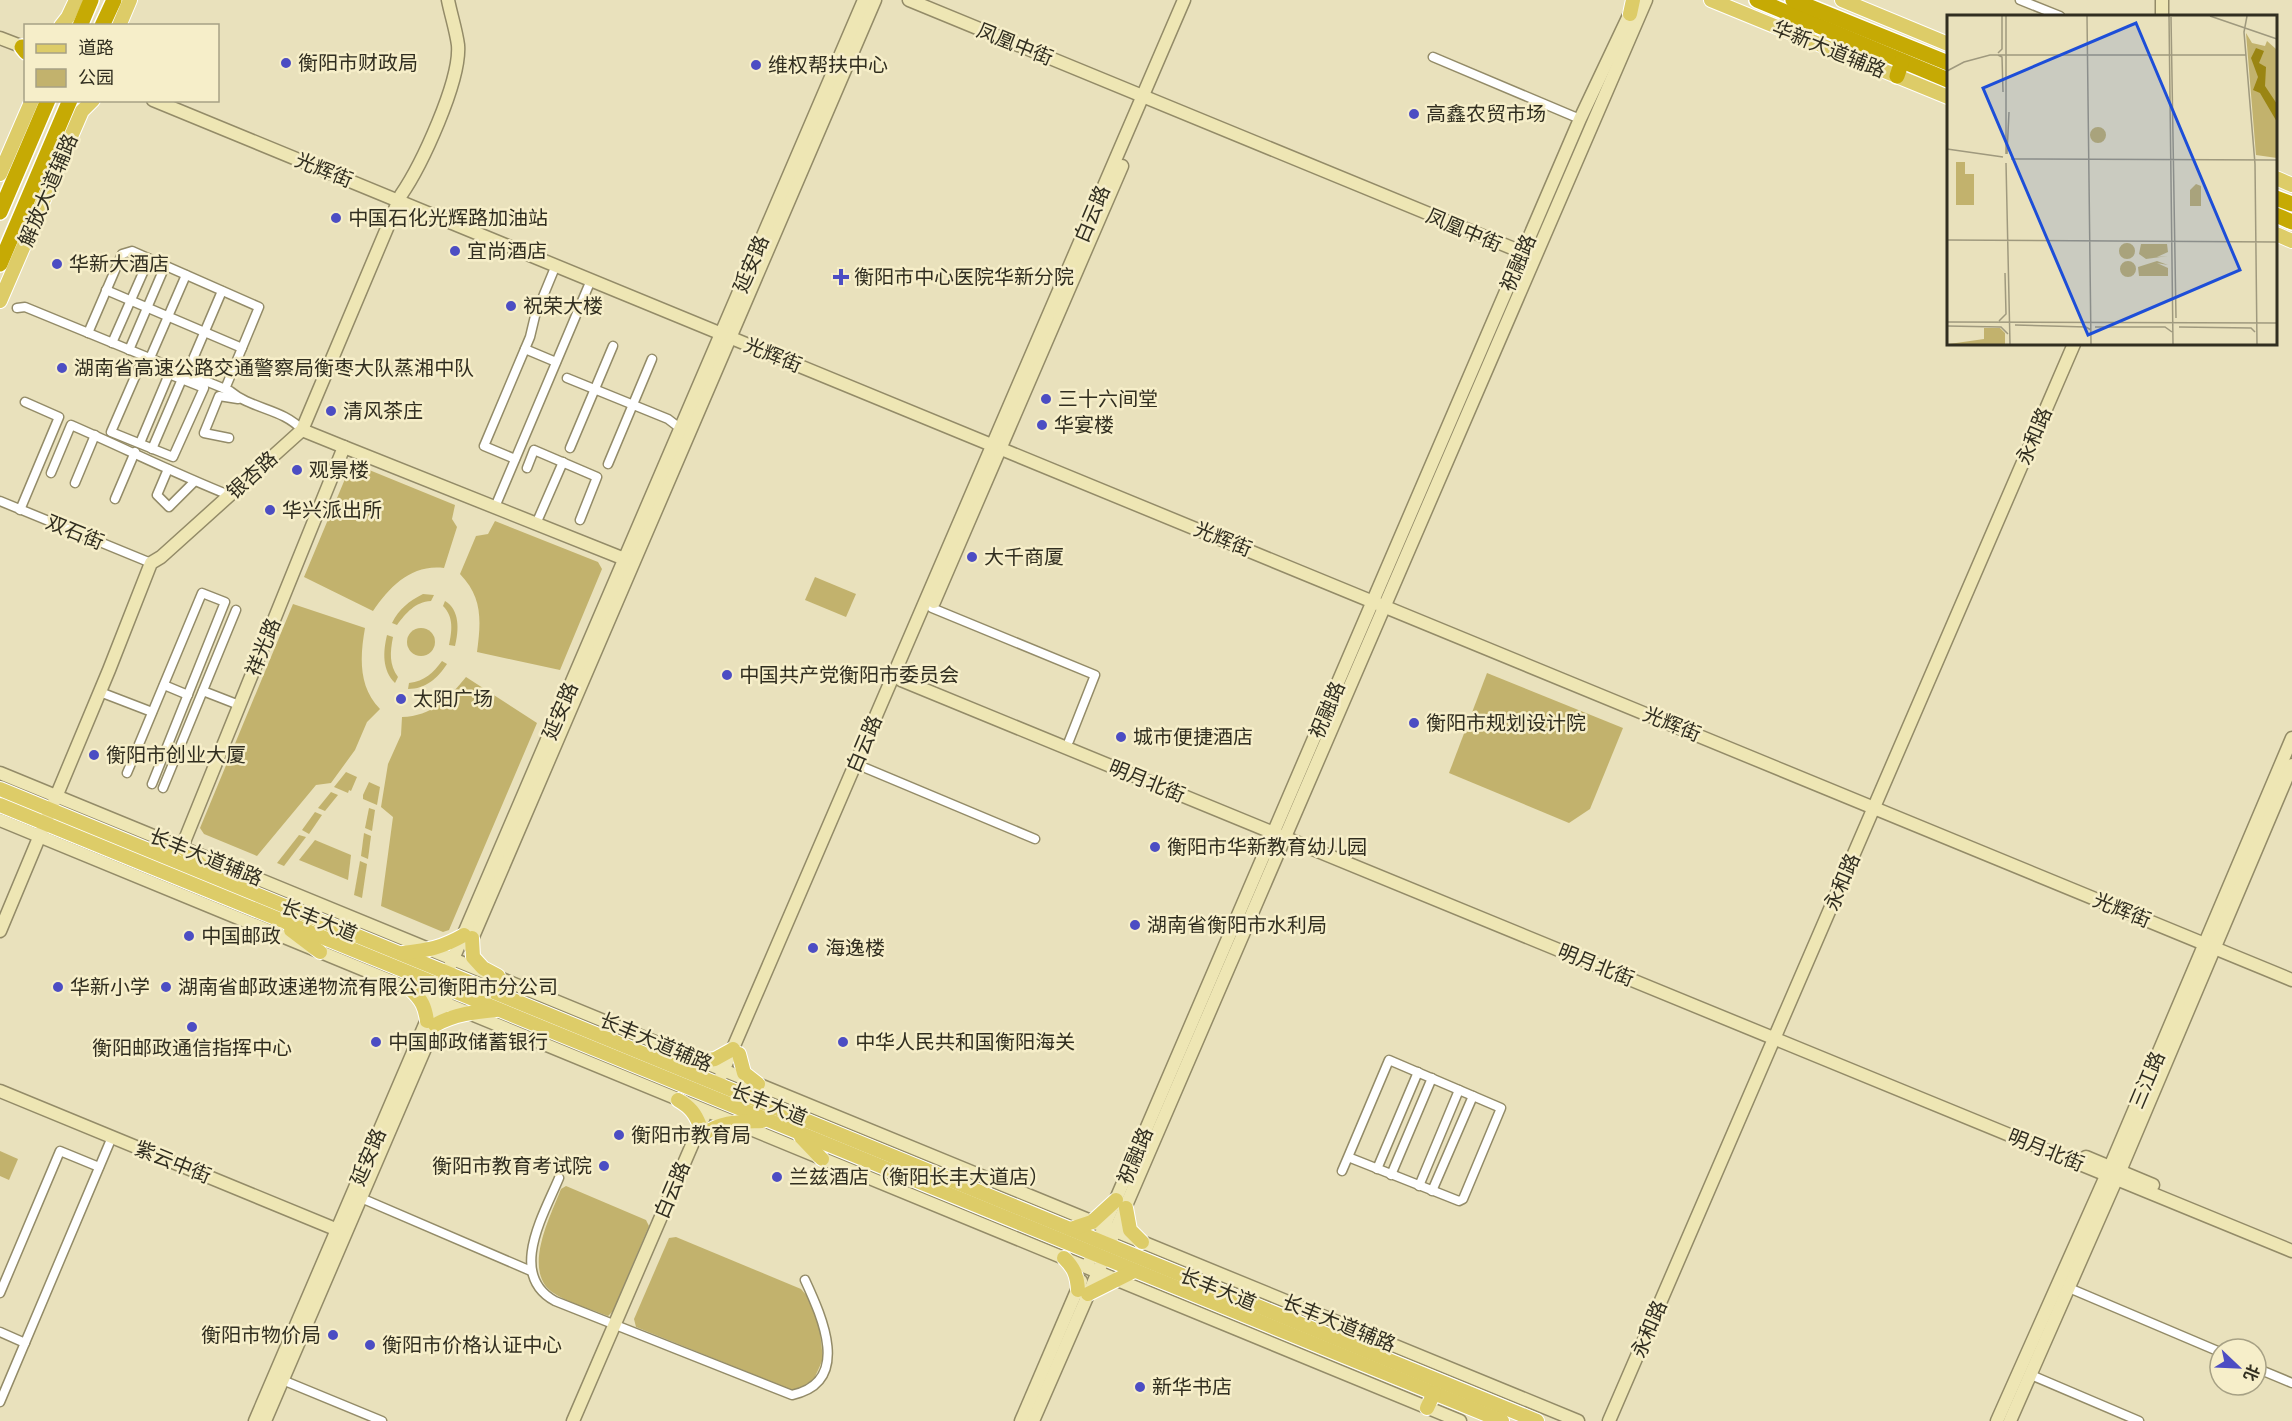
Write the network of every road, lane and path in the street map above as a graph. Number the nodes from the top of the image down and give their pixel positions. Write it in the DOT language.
graph roads {
  1 [pos="91,0"];
  2 [pos="130,0"];
  3 [pos="448,0"];
  4 [pos="864,0"];
  5 [pos="875,0"];
  6 [pos="909,0"];
  7 [pos="919,0"];
  8 [pos="1184,0"];
  9 [pos="1192,0"];
  10 [pos="1646,0"];
  11 [pos="1711,0"];
  12 [pos="1757,0"];
  13 [pos="1793,0"];
  14 [pos="1842,0"];
  15 [pos="2020,0"];
  16 [pos="75,2"];
  17 [pos="112,4"];
  18 [pos="1633,5"];
  19 [pos="2058,15"];
  20 [pos="63,24"];
  21 [pos="81,24"];
  22 [pos="103,24"];
  23 [pos="112,24"];
  24 [pos="120,24"];
  25 [pos="0,31"];
  26 [pos="0,38"];
  27 [pos="24,44"];
  28 [pos="1947,44"];
  29 [pos="24,45"];
  30 [pos="1432,57"];
  31 [pos="1947,63"];
  32 [pos="1900,69"];
  33 [pos="1947,80"];
  34 [pos="1148,95"];
  35 [pos="1947,96"];
  36 [pos="33,102"];
  37 [pos="34,102"];
  38 [pos="47,102"];
  39 [pos="69,102"];
  40 [pos="91,102"];
  41 [pos="158,102"];
  42 [pos="175,102"];
  43 [pos="1580,118"];
  44 [pos="34,132"];
  45 [pos="0,174"];
  46 [pos="2277,178"];
  47 [pos="2292,184"];
  48 [pos="399,198"];
  49 [pos="2277,198"];
  50 [pos="2292,204"];
  51 [pos="0,212"];
  52 [pos="2277,214"];
  53 [pos="2292,222"];
  54 [pos="2277,234"];
  55 [pos="2292,241"];
  56 [pos="1523,251"];
  57 [pos="1536,257"];
  58 [pos="149,259"];
  59 [pos="0,264"];
  60 [pos="165,266"];
  61 [pos="556,266"];
  62 [pos="186,275"];
  63 [pos="591,280"];
  64 [pos="106,290"];
  65 [pos="222,291"];
  66 [pos="0,301"];
  67 [pos="131,301"];
  68 [pos="17,308"];
  69 [pos="147,308"];
  70 [pos="168,316"];
  71 [pos="205,332"];
  72 [pos="88,333"];
  73 [pos="727,333"];
  74 [pos="112,343"];
  75 [pos="613,345"];
  76 [pos="2066,345"];
  77 [pos="2074,345"];
  78 [pos="242,348"];
  79 [pos="525,349"];
  80 [pos="129,350"];
  81 [pos="150,358"];
  82 [pos="652,359"];
  83 [pos="556,362"];
  84 [pos="169,374"];
  85 [pos="184,376"];
  86 [pos="567,378"];
  87 [pos="225,389"];
  88 [pos="594,389"];
  89 [pos="239,399"];
  90 [pos="25,402"];
  91 [pos="633,405"];
  92 [pos="150,419"];
  93 [pos="163,424"];
  94 [pos="681,429"];
  95 [pos="302,430"];
  96 [pos="95,435"];
  97 [pos="229,438"];
  98 [pos="140,443"];
  99 [pos="998,444"];
  100 [pos="344,447"];
  101 [pos="152,448"];
  102 [pos="570,448"];
  103 [pos="135,452"];
  104 [pos="515,459"];
  105 [pos="563,462"];
  106 [pos="608,464"];
  107 [pos="526,468"];
  108 [pos="168,469"];
  109 [pos="51,473"];
  110 [pos="194,482"];
  111 [pos="75,483"];
  112 [pos="229,495"];
  113 [pos="115,500"];
  114 [pos="0,501"];
  115 [pos="495,507"];
  116 [pos="20,510"];
  117 [pos="580,520"];
  118 [pos="536,524"];
  119 [pos="629,561"];
  120 [pos="151,563"];
  121 [pos="1380,601"];
  122 [pos="932,608"];
  123 [pos="236,610"];
  124 [pos="902,676"];
  125 [pos="164,685"];
  126 [pos="203,691"];
  127 [pos="100,692"];
  128 [pos="188,695"];
  129 [pos="239,705"];
  130 [pos="152,712"];
  131 [pos="2292,738"];
  132 [pos="1069,741"];
  133 [pos="2292,765"];
  134 [pos="863,767"];
  135 [pos="0,773"];
  136 [pos="127,773"];
  137 [pos="152,784"];
  138 [pos="164,788"];
  139 [pos="0,789"];
  140 [pos="57,796"];
  141 [pos="1872,803"];
  142 [pos="0,805"];
  143 [pos="51,810"];
  144 [pos="0,820"];
  145 [pos="45,824"];
  146 [pos="1281,832"];
  147 [pos="40,837"];
  148 [pos="1035,839"];
  149 [pos="182,847"];
  150 [pos="151,851"];
  151 [pos="210,875"];
  152 [pos="309,916"];
  153 [pos="0,930"];
  154 [pos="300,937"];
  155 [pos="468,937"];
  156 [pos="2211,943"];
  157 [pos="434,950"];
  158 [pos="320,952"];
  159 [pos="400,953"];
  160 [pos="458,960"];
  161 [pos="2292,972"];
  162 [pos="452,974"];
  163 [pos="498,976"];
  164 [pos="2292,980"];
  165 [pos="446,988"];
  166 [pos="411,990"];
  167 [pos="440,1002"];
  168 [pos="498,1010"];
  169 [pos="465,1013"];
  170 [pos="431,1023"];
  171 [pos="1772,1035"];
  172 [pos="736,1052"];
  173 [pos="704,1062"];
  174 [pos="673,1065"];
  175 [pos="727,1071"];
  176 [pos="1419,1072"];
  177 [pos="1432,1078"];
  178 [pos="758,1084"];
  179 [pos="721,1085"];
  180 [pos="1459,1090"];
  181 [pos="0,1091"];
  182 [pos="1473,1096"];
  183 [pos="715,1099"];
  184 [pos="678,1100"];
  185 [pos="709,1113"];
  186 [pos="768,1121"];
  187 [pos="732,1122"];
  188 [pos="702,1130"];
  189 [pos="797,1133"];
  190 [pos="112,1137"];
  191 [pos="1348,1157"];
  192 [pos="822,1159"];
  193 [pos="99,1167"];
  194 [pos="1377,1169"];
  195 [pos="1342,1171"];
  196 [pos="2113,1173"];
  197 [pos="1391,1175"];
  198 [pos="559,1178"];
  199 [pos="1419,1186"];
  200 [pos="1432,1191"];
  201 [pos="361,1198"];
  202 [pos="1121,1204"];
  203 [pos="1104,1226"];
  204 [pos="1071,1229"];
  205 [pos="342,1231"];
  206 [pos="1142,1242"];
  207 [pos="1104,1243"];
  208 [pos="2292,1244"];
  209 [pos="2292,1251"];
  210 [pos="1064,1258"];
  211 [pos="1095,1263"];
  212 [pos="531,1271"];
  213 [pos="1134,1271"];
  214 [pos="805,1280"];
  215 [pos="1116,1280"];
  216 [pos="2069,1288"];
  217 [pos="1083,1292"];
  218 [pos="0,1293"];
  219 [pos="1345,1325"];
  220 [pos="618,1326"];
  221 [pos="0,1332"];
  222 [pos="25,1343"];
  223 [pos="1337,1346"];
  224 [pos="2208,1347"];
  225 [pos="2268,1373"];
  226 [pos="2031,1375"];
  227 [pos="279,1378"];
  228 [pos="2292,1383"];
  229 [pos="1434,1393"];
  230 [pos="0,1402"];
  231 [pos="1428,1408"];
  232 [pos="255,1421"];
  233 [pos="265,1421"];
  234 [pos="382,1421"];
  235 [pos="573,1421"];
  236 [pos="581,1421"];
  237 [pos="1021,1421"];
  238 [pos="1033,1421"];
  239 [pos="1460,1421"];
  240 [pos="1502,1421"];
  241 [pos="1537,1421"];
  242 [pos="1578,1421"];
  243 [pos="1601,1421"];
  244 [pos="1609,1421"];
  245 [pos="1997,1421"];
  246 [pos="2010,1421"];
  247 [pos="2139,1421"];
  1 -- 21 [label="highway"];
  2 -- 24 [label="main road"];
  3 -- 48 [label="main road, 银杏路"];
  4 -- 73 [label="main road, 延安路"];
  5 -- 73 [label="main road, 延安路"];
  6 -- 34 [label="main road, 凤凰中街"];
  7 -- 34 [label="main road, 凤凰中街"];
  8 -- 34 [label="main road, 白云路"];
  9 -- 34 [label="main road, 白云路"];
  10 -- 57 [label="main road, 祝融路"];
  11 -- 32 [label="main road, 华新大道辅路"];
  12 -- 32 [label="highway"];
  13 -- 31 [label="highway"];
  14 -- 28 [label="main road"];
  15 -- 19 [label="street"];
  16 -- 20 [label="main road"];
  17 -- 22 [label="highway"];
  17 -- 23 [label="highway"];
  18 -- 43 [label="main road, 祝融路"];
  25 -- 27 [label="main road"];
  26 -- 29 [label="main road"];
  30 -- 43 [label="street"];
  32 -- 33 [label="highway"];
  32 -- 35 [label="main road, 华新大道辅路"];
  34 -- 56 [label="main road, 凤凰中街"];
  34 -- 99 [label="main road, 白云路"];
  36 -- 45 [label="main road"];
  37 -- 44 [label="highway"];
  38 -- 44 [label="highway"];
  39 -- 59 [label="highway"];
  40 -- 66 [label="main road, 解放大道辅路"];
  41 -- 48 [label="main road, 光辉街"];
  42 -- 48 [label="main road, 光辉街"];
  43 -- 56 [label="main road, 祝融路"];
  44 -- 51 [label="highway"];
  46 -- 47 [label="main road"];
  48 -- 61 [label="main road, 光辉街"];
  48 -- 73 [label="main road, 光辉街"];
  48 -- 95 [label="main road, 银杏路"];
  49 -- 50 [label="highway"];
  52 -- 53 [label="highway"];
  54 -- 55 [label="main road"];
  56 -- 57 [label="main road, 凤凰中街"];
  56 -- 121 [label="main road, 祝融路"];
  57 -- 121 [label="main road, 祝融路"];
  58 -- 60 [label="street"];
  58 -- 64 [label="street"];
  58 -- 67 [label="street"];
  60 -- 62 [label="street"];
  60 -- 69 [label="street"];
  61 -- 63 [label="main road, 光辉街"];
  61 -- 79 [label="street"];
  62 -- 65 [label="street"];
  62 -- 70 [label="street"];
  63 -- 73 [label="main road, 光辉街"];
  63 -- 83 [label="street"];
  64 -- 67 [label="street"];
  64 -- 72 [label="street"];
  65 -- 71 [label="street"];
  65 -- 78 [label="street"];
  67 -- 69 [label="street"];
  67 -- 74 [label="street"];
  68 -- 72 [label="street"];
  69 -- 70 [label="street"];
  69 -- 80 [label="street"];
  70 -- 71 [label="street"];
  70 -- 81 [label="street"];
  71 -- 78 [label="street"];
  71 -- 85 [label="street"];
  72 -- 74 [label="street"];
  73 -- 94 [label="main road, 延安路"];
  73 -- 99 [label="main road, 光辉街"];
  73 -- 119 [label="main road, 延安路"];
  74 -- 80 [label="street"];
  75 -- 88 [label="street"];
  76 -- 141 [label="main road, 永和路"];
  77 -- 141 [label="main road, 永和路"];
  78 -- 87 [label="street"];
  79 -- 83 [label="street"];
  79 -- 104 [label="street"];
  80 -- 81 [label="street"];
  81 -- 85 [label="street"];
  82 -- 91 [label="street"];
  83 -- 104 [label="street"];
  84 -- 85 [label="street"];
  84 -- 92 [label="street"];
  84 -- 98 [label="street"];
  85 -- 87 [label="street"];
  85 -- 93 [label="street"];
  85 -- 101 [label="street"];
  86 -- 88 [label="street"];
  87 -- 89 [label="street"];
  88 -- 91 [label="street"];
  88 -- 102 [label="street"];
  89 -- 95 [label="street"];
  89 -- 97 [label="street"];
  90 -- 116 [label="street"];
  91 -- 94 [label="street"];
  91 -- 106 [label="street"];
  92 -- 93 [label="street"];
  92 -- 98 [label="street"];
  93 -- 101 [label="street"];
  94 -- 119 [label="main road, 延安路"];
  95 -- 100 [label="main road"];
  95 -- 112 [label="main road, 银杏路"];
  96 -- 103 [label="street"];
  96 -- 109 [label="street"];
  96 -- 111 [label="street"];
  98 -- 101 [label="street"];
  99 -- 121 [label="main road, 光辉街"];
  99 -- 122 [label="main road, 白云路"];
  99 -- 172 [label="main road, 白云路"];
  100 -- 115 [label="main road"];
  100 -- 129 [label="main road, 祥光路"];
  103 -- 108 [label="street"];
  103 -- 113 [label="street"];
  104 -- 115 [label="street"];
  105 -- 107 [label="street"];
  105 -- 117 [label="street"];
  105 -- 118 [label="street"];
  108 -- 110 [label="street"];
  108 -- 110 [label="street"];
  110 -- 112 [label="street"];
  112 -- 120 [label="main road, 银杏路"];
  114 -- 116 [label="street, 双石街"];
  115 -- 118 [label="main road"];
  116 -- 120 [label="street, 双石街"];
  118 -- 119 [label="main road"];
  119 -- 155 [label="main road, 延安路"];
  120 -- 127 [label="main road"];
  121 -- 141 [label="main road, 光辉街"];
  121 -- 146 [label="main road, 祝融路"];
  122 -- 124 [label="main road, 白云路"];
  122 -- 132 [label="street"];
  123 -- 126 [label="street"];
  124 -- 132 [label="main road, 明月北街"];
  124 -- 134 [label="main road, 白云路"];
  124 -- 146 [label="main road, 明月北街"];
  125 -- 128 [label="street"];
  125 -- 128 [label="street"];
  125 -- 130 [label="street"];
  126 -- 129 [label="street"];
  126 -- 138 [label="street"];
  127 -- 130 [label="street"];
  127 -- 140 [label="main road"];
  128 -- 137 [label="street"];
  129 -- 149 [label="main road, 祥光路"];
  130 -- 136 [label="street"];
  131 -- 156 [label="main road, 三江路"];
  132 -- 146 [label="main road, 明月北街"];
  133 -- 156 [label="main road, 三江路"];
  134 -- 148 [label="street"];
  134 -- 172 [label="main road, 白云路"];
  135 -- 140 [label="main road, 长丰大道辅路"];
  139 -- 143 [label="main road, 长丰大道"];
  140 -- 143 [label="main road"];
  140 -- 149 [label="main road, 长丰大道辅路"];
  141 -- 156 [label="main road, 光辉街"];
  141 -- 171 [label="main road, 永和路"];
  142 -- 145 [label="main road, 长丰大道"];
  143 -- 145 [label="main road"];
  143 -- 150 [label="main road, 长丰大道"];
  144 -- 147 [label="main road"];
  145 -- 147 [label="main road"];
  145 -- 154 [label="main road, 长丰大道"];
  146 -- 171 [label="main road, 明月北街"];
  146 -- 202 [label="main road, 祝融路"];
  147 -- 153 [label="main road"];
  147 -- 154 [label="main road"];
  149 -- 150 [label="main road"];
  149 -- 151 [label="main road"];
  149 -- 157 [label="main road, 长丰大道辅路"];
  150 -- 151 [label="main road, 长丰大道"];
  151 -- 152 [label="main road, 长丰大道"];
  152 -- 154 [label="main road"];
  152 -- 159 [label="main road, 长丰大道"];
  154 -- 158 [label="main road"];
  154 -- 165 [label="main road, 长丰大道"];
  155 -- 157 [label="main road"];
  155 -- 160 [label="main road, 延安路"];
  155 -- 163 [label="main road"];
  156 -- 161 [label="main road, 光辉街"];
  156 -- 164 [label="main road, 光辉街"];
  156 -- 196 [label="main road, 三江路"];
  157 -- 159 [label="main road"];
  157 -- 160 [label="main road, 长丰大道辅路"];
  158 -- 166 [label="main road"];
  159 -- 162 [label="main road, 长丰大道"];
  160 -- 162 [label="main road, 延安路"];
  160 -- 163 [label="main road, 长丰大道辅路"];
  162 -- 165 [label="main road, 延安路"];
  162 -- 174 [label="main road, 长丰大道"];
  163 -- 173 [label="main road, 长丰大道辅路"];
  165 -- 167 [label="main road, 延安路"];
  165 -- 168 [label="main road, 长丰大道"];
  166 -- 167 [label="main road"];
  166 -- 170 [label="main road"];
  167 -- 169 [label="main road"];
  167 -- 170 [label="main road, 延安路"];
  168 -- 169 [label="main road"];
  168 -- 183 [label="main road, 长丰大道"];
  169 -- 170 [label="main road"];
  169 -- 184 [label="main road"];
  170 -- 201 [label="main road, 延安路"];
  170 -- 205 [label="main road, 延安路"];
  171 -- 196 [label="main road, 明月北街"];
  171 -- 243 [label="main road, 永和路"];
  171 -- 244 [label="main road, 永和路"];
  172 -- 173 [label="main road"];
  172 -- 175 [label="main road, 白云路"];
  172 -- 178 [label="main road"];
  173 -- 174 [label="main road"];
  173 -- 175 [label="main road, 长丰大道辅路"];
  174 -- 179 [label="main road, 长丰大道"];
  175 -- 178 [label="main road, 长丰大道辅路"];
  175 -- 179 [label="main road, 白云路"];
  176 -- 177 [label="street"];
  176 -- 191 [label="street"];
  176 -- 194 [label="street"];
  177 -- 180 [label="street"];
  177 -- 197 [label="street"];
  178 -- 203 [label="main road, 长丰大道辅路"];
  179 -- 183 [label="main road, 白云路"];
  179 -- 204 [label="main road, 长丰大道"];
  180 -- 182 [label="street"];
  180 -- 199 [label="street"];
  181 -- 190 [label="main road, 紫云中街"];
  182 -- 200 [label="street"];
  182 -- 200 [label="street"];
  183 -- 185 [label="main road, 白云路"];
  183 -- 186 [label="main road, 长丰大道"];
  184 -- 185 [label="main road"];
  184 -- 188 [label="main road"];
  185 -- 187 [label="main road"];
  185 -- 188 [label="main road, 白云路"];
  186 -- 187 [label="main road"];
  186 -- 189 [label="main road, 长丰大道"];
  187 -- 188 [label="main road"];
  187 -- 192 [label="main road"];
  188 -- 220 [label="main road, 白云路"];
  189 -- 192 [label="main road"];
  189 -- 211 [label="main road, 长丰大道"];
  190 -- 193 [label="street"];
  190 -- 205 [label="main road, 紫云中街"];
  191 -- 194 [label="street"];
  191 -- 195 [label="street"];
  192 -- 210 [label="main road"];
  193 -- 218 [label="street"];
  193 -- 222 [label="street"];
  194 -- 197 [label="street"];
  196 -- 208 [label="main road, 明月北街"];
  196 -- 209 [label="main road, 明月北街"];
  196 -- 216 [label="main road, 三江路"];
  196 -- 245 [label="main road, 三江路"];
  197 -- 199 [label="street"];
  198 -- 212 [label="street"];
  199 -- 200 [label="street"];
  201 -- 205 [label="main road, 延安路"];
  201 -- 212 [label="street"];
  202 -- 203 [label="main road"];
  202 -- 203 [label="main road, 祝融路"];
  202 -- 206 [label="main road"];
  203 -- 204 [label="main road"];
  203 -- 206 [label="main road, 长丰大道辅路"];
  203 -- 207 [label="main road, 祝融路"];
  204 -- 207 [label="main road, 长丰大道"];
  205 -- 227 [label="main road, 延安路"];
  206 -- 219 [label="main road, 长丰大道辅路"];
  207 -- 211 [label="main road, 祝融路"];
  207 -- 223 [label="main road, 长丰大道"];
  210 -- 211 [label="main road"];
  210 -- 217 [label="main road"];
  211 -- 213 [label="main road, 长丰大道"];
  211 -- 215 [label="main road"];
  211 -- 217 [label="main road, 祝融路"];
  212 -- 220 [label="street"];
  213 -- 215 [label="main road"];
  213 -- 223 [label="main road, 长丰大道"];
  214 -- 220 [label="street"];
  215 -- 217 [label="main road"];
  215 -- 231 [label="main road"];
  216 -- 224 [label="street"];
  216 -- 226 [label="main road, 三江路"];
  217 -- 237 [label="main road, 祝融路"];
  217 -- 238 [label="main road, 祝融路"];
  219 -- 223 [label="main road"];
  219 -- 242 [label="main road, 长丰大道辅路"];
  220 -- 235 [label="main road, 白云路"];
  220 -- 236 [label="main road, 白云路"];
  221 -- 222 [label="street"];
  222 -- 230 [label="street"];
  223 -- 229 [label="main road, 长丰大道"];
  223 -- 241 [label="main road, 长丰大道"];
  225 -- 228 [label="street"];
  226 -- 246 [label="main road, 三江路"];
  226 -- 247 [label="street"];
  227 -- 232 [label="main road, 延安路"];
  227 -- 233 [label="main road, 延安路"];
  227 -- 234 [label="street"];
  229 -- 231 [label="main road"];
  229 -- 240 [label="main road, 长丰大道"];
  231 -- 239 [label="main road"];
}
